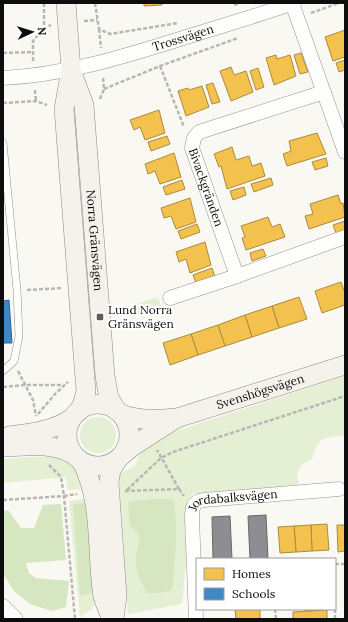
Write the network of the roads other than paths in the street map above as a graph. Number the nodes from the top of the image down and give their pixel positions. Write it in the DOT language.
graph roads {
  1 [pos="66,3"];
  2 [pos="293,3"];
  3 [pos="71,70"];
  4 [pos="3,78"];
  5 [pos="324,92"];
  6 [pos="3,143"];
  7 [pos="345,152"];
  8 [pos="345,237"];
  9 [pos="237,276"];
  10 [pos="170,298"];
  11 [pos="345,365"];
  12 [pos="3,371"];
  13 [pos="119,413"];
  14 [pos="75,415"];
  15 [pos="176,418"];
  16 [pos="3,437"];
  17 [pos="3,447"];
  18 [pos="78,458"];
  19 [pos="119,458"];
  20 [pos="339,489"];
  21 [pos="3,606"];
  22 [pos="16,619"];
  23 [pos="113,619"];
  24 [pos="196,619"];
  1 -- 3 [label="street, Norra Gränsvägen"];
  2 -- 3 [label="street, Trossvägen"];
  2 -- 5 [label="street"];
  3 -- 4 [label="street, Trossvägen"];
  3 -- 13 [label="street, Norra Gränsvägen"];
  3 -- 14 [label="street, Norra Gränsvägen"];
  5 -- 7 [label="street"];
  5 -- 9 [label="street, Bivackgränden"];
  6 -- 12 [label="lane"];
  8 -- 9 [label="street"];
  9 -- 10 [label="street"];
  11 -- 15 [label="street, Svenshögsvägen"];
  13 -- 14 [label="street, Svenshögsvägen"];
  13 -- 15 [label="street, Svenshögsvägen"];
  13 -- 19 [label="street"];
  14 -- 16 [label="street, Svenshögsvägen"];
  14 -- 18 [label="street"];
  15 -- 19 [label="street, Svenshögsvägen"];
  17 -- 18 [label="street, Svenshögsvägen"];
  18 -- 19 [label="street, Svenshögsvägen"];
  18 -- 23 [label="street"];
  19 -- 23 [label="street"];
  20 -- 24 [label="street, Jordabalksvägen"];
  21 -- 22 [label="street"];
}
